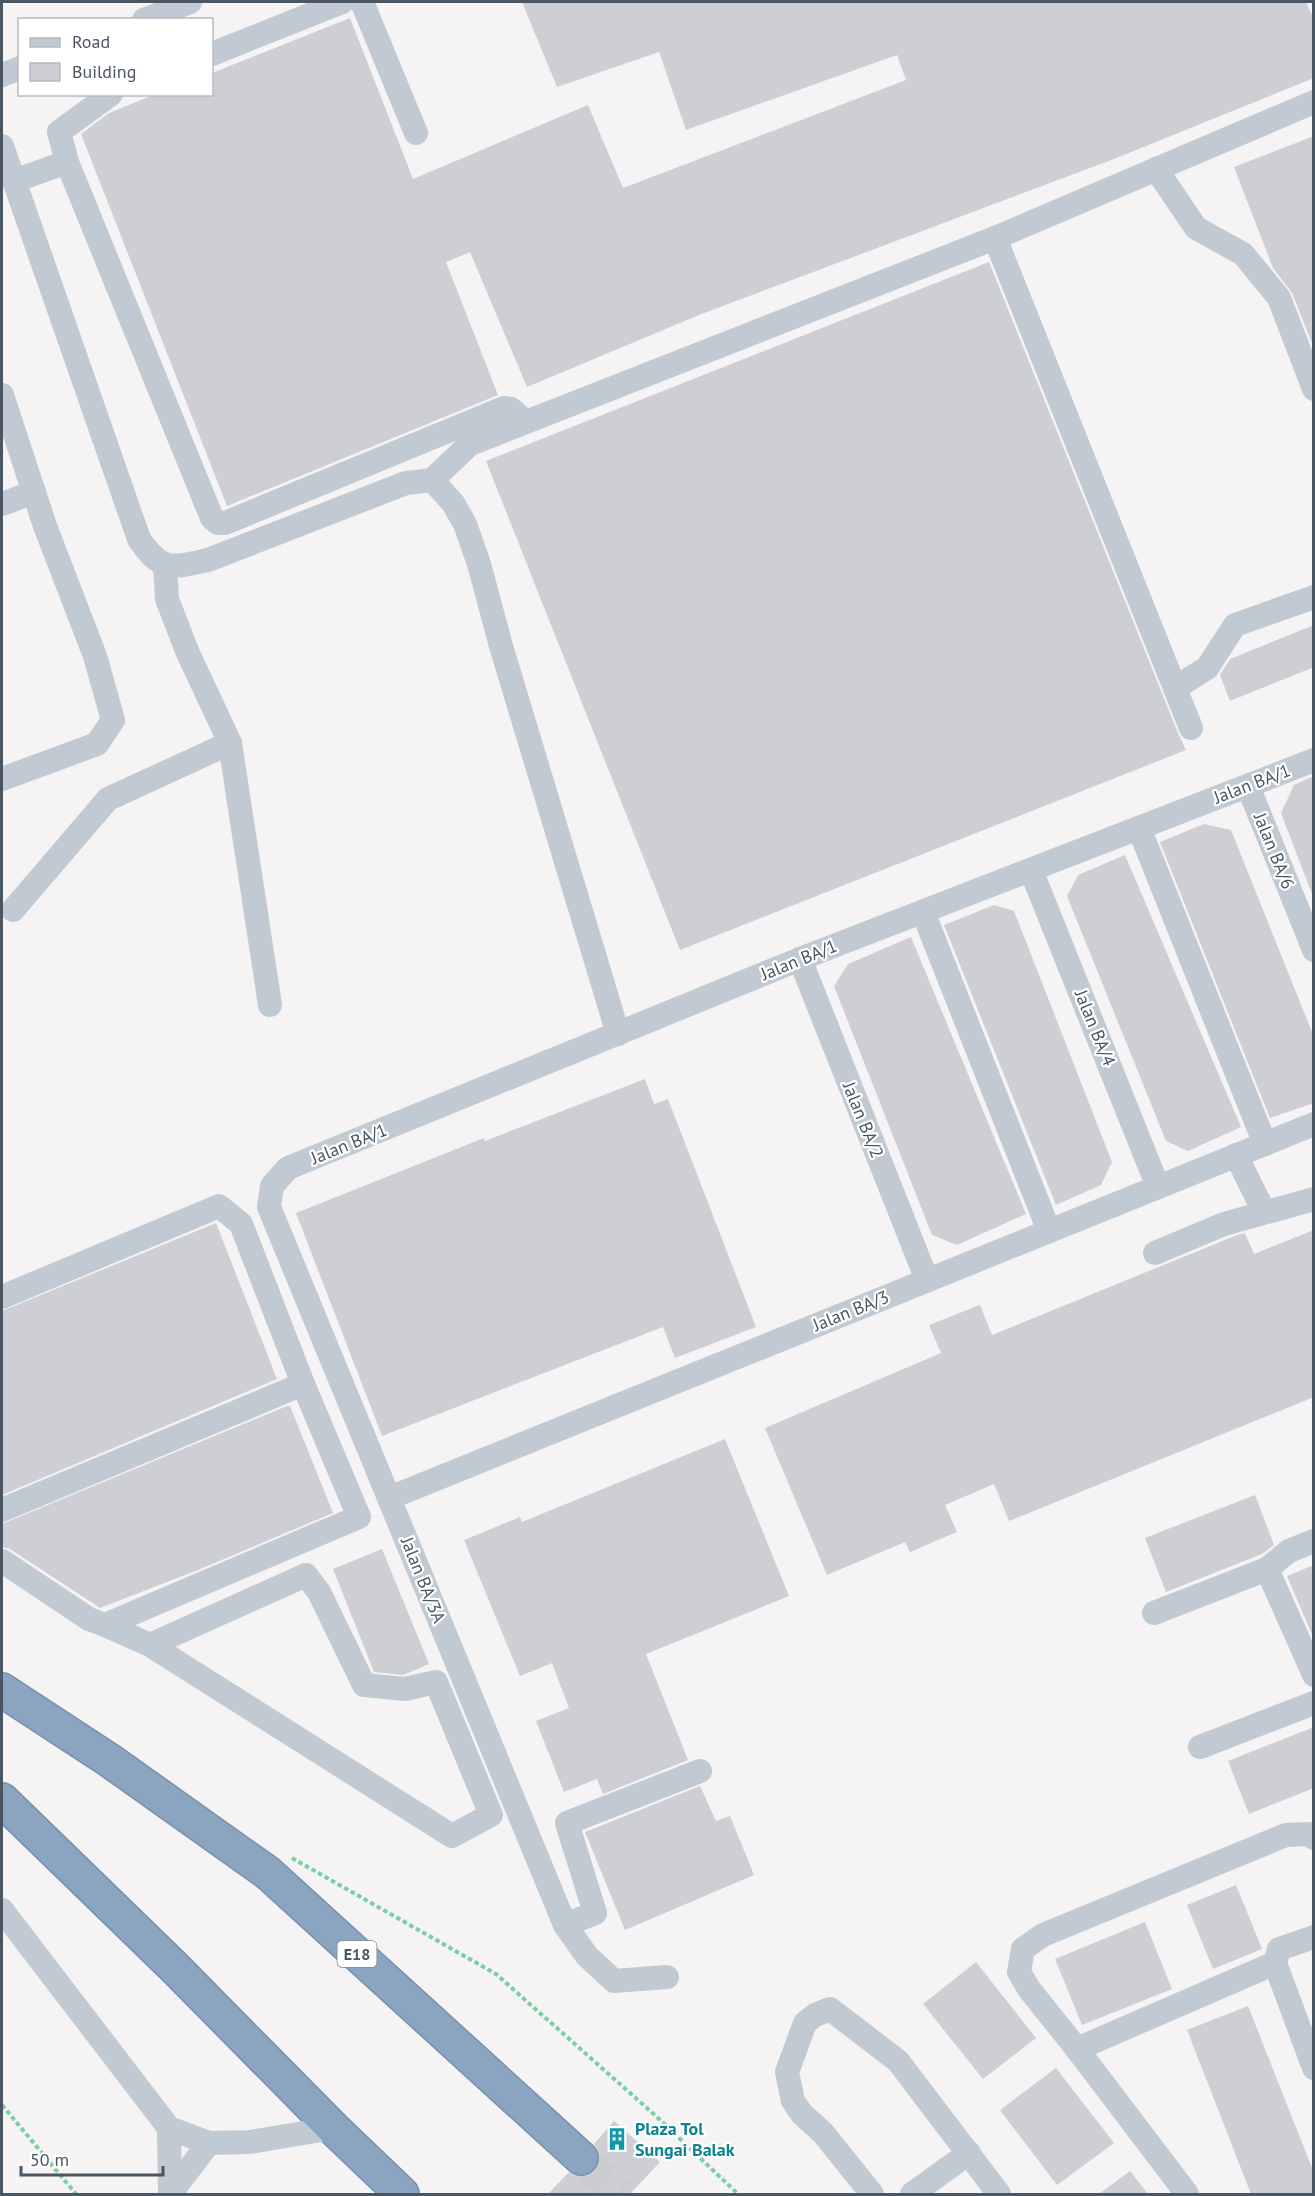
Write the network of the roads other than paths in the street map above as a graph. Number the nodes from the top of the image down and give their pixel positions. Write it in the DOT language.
graph roads {
  1 [pos="190,2"];
  2 [pos="342,2"];
  3 [pos="362,2"];
  4 [pos="149,18"];
  5 [pos="213,54"];
  6 [pos="18,69"];
  7 [pos="2,75"];
  8 [pos="108,96"];
  9 [pos="1314,102"];
  10 [pos="416,133"];
  11 [pos="2,146"];
  12 [pos="67,162"];
  13 [pos="1156,169"];
  14 [pos="14,181"];
  15 [pos="995,238"];
  16 [pos="1314,389"];
  17 [pos="2,395"];
  18 [pos="526,422"];
  19 [pos="432,480"];
  20 [pos="34,492"];
  21 [pos="2,504"];
  22 [pos="165,565"];
  23 [pos="1314,597"];
  24 [pos="1175,688"];
  25 [pos="1191,728"];
  26 [pos="230,743"];
  27 [pos="1314,760"];
  28 [pos="2,779"];
  29 [pos="1248,786"];
  30 [pos="1139,828"];
  31 [pos="1031,870"];
  32 [pos="13,910"];
  33 [pos="923,912"];
  34 [pos="1314,950"];
  35 [pos="800,960"];
  36 [pos="270,1005"];
  37 [pos="618,1034"];
  38 [pos="1314,1124"];
  39 [pos="1265,1144"];
  40 [pos="1236,1155"];
  41 [pos="288,1168"];
  42 [pos="1158,1187"];
  43 [pos="1314,1199"];
  44 [pos="1264,1212"];
  45 [pos="1049,1231"];
  46 [pos="1155,1253"];
  47 [pos="927,1280"];
  48 [pos="2,1298"];
  49 [pos="303,1384"];
  50 [pos="389,1498"];
  51 [pos="2,1510"];
  52 [pos="1314,1541"];
  53 [pos="2,1561"];
  54 [pos="1267,1569"];
  55 [pos="1154,1613"];
  56 [pos="105,1625"];
  57 [pos="150,1645"];
  58 [pos="1314,1675"];
  59 [pos="2,1690"];
  60 [pos="1314,1703"];
  61 [pos="1200,1747"];
  62 [pos="700,1771"];
  63 [pos="2,1800"];
  64 [pos="1314,1838"];
  65 [pos="2,1910"];
  66 [pos="565,1925"];
  67 [pos="1314,1937"];
  68 [pos="1275,1963"];
  69 [pos="667,1977"];
  70 [pos="1077,2049"];
  71 [pos="1313,2064"];
  72 [pos="169,2128"];
  73 [pos="333,2128"];
  74 [pos="209,2143"];
  75 [pos="969,2154"];
  76 [pos="581,2158"];
  77 [pos="170,2194"];
  78 [pos="402,2194"];
  79 [pos="872,2194"];
  80 [pos="912,2194"];
  81 [pos="999,2194"];
  82 [pos="1187,2194"];
  1 -- 4 [label="street"];
  2 -- 5 [label="street"];
  3 -- 10 [label="street"];
  6 -- 7 [label="street"];
  8 -- 12 [label="street"];
  9 -- 13 [label="street"];
  11 -- 14 [label="street"];
  12 -- 14 [label="street"];
  12 -- 18 [label="street"];
  13 -- 15 [label="street"];
  13 -- 16 [label="street"];
  14 -- 22 [label="street"];
  15 -- 18 [label="street"];
  15 -- 24 [label="street"];
  17 -- 20 [label="street"];
  18 -- 19 [label="street"];
  19 -- 22 [label="street"];
  19 -- 37 [label="street"];
  20 -- 21 [label="street"];
  20 -- 28 [label="street"];
  22 -- 26 [label="street"];
  23 -- 24 [label="street"];
  24 -- 25 [label="street"];
  26 -- 32 [label="street"];
  26 -- 36 [label="street"];
  27 -- 29 [label="street, Jalan BA/1"];
  29 -- 30 [label="street, Jalan BA/1"];
  29 -- 34 [label="street, Jalan BA/6"];
  30 -- 31 [label="street, Jalan BA/1"];
  30 -- 39 [label="street"];
  31 -- 33 [label="street, Jalan BA/1"];
  31 -- 42 [label="street, Jalan BA/4"];
  33 -- 35 [label="street, Jalan BA/1"];
  33 -- 45 [label="street"];
  35 -- 37 [label="street, Jalan BA/1"];
  35 -- 47 [label="street, Jalan BA/2"];
  37 -- 41 [label="street, Jalan BA/1"];
  38 -- 39 [label="street, Jalan BA/3"];
  39 -- 40 [label="street, Jalan BA/3"];
  40 -- 42 [label="street, Jalan BA/3"];
  40 -- 44 [label="street"];
  41 -- 50 [label="street, Jalan BA/3A"];
  42 -- 45 [label="street, Jalan BA/3"];
  43 -- 44 [label="street"];
  44 -- 46 [label="street"];
  45 -- 47 [label="street, Jalan BA/3"];
  47 -- 50 [label="street, Jalan BA/3"];
  48 -- 49 [label="street"];
  49 -- 51 [label="street"];
  49 -- 56 [label="street"];
  50 -- 66 [label="street, Jalan BA/3A"];
  52 -- 54 [label="street"];
  53 -- 56 [label="street"];
  54 -- 55 [label="street"];
  54 -- 58 [label="street"];
  56 -- 57 [label="street"];
  57 -- 57 [label="street"];
  59 -- 76 [label="highway, E18"];
  60 -- 61 [label="street"];
  62 -- 66 [label="street"];
  63 -- 73 [label="highway"];
  64 -- 70 [label="street"];
  65 -- 72 [label="street"];
  66 -- 69 [label="street, Jalan BA/3A"];
  67 -- 68 [label="street"];
  68 -- 70 [label="street"];
  68 -- 71 [label="street"];
  70 -- 82 [label="street"];
  72 -- 74 [label="street"];
  72 -- 77 [label="street"];
  73 -- 74 [label="street"];
  73 -- 78 [label="highway"];
  74 -- 77 [label="street"];
  75 -- 79 [label="street"];
  75 -- 80 [label="street"];
  75 -- 81 [label="street"];
}
